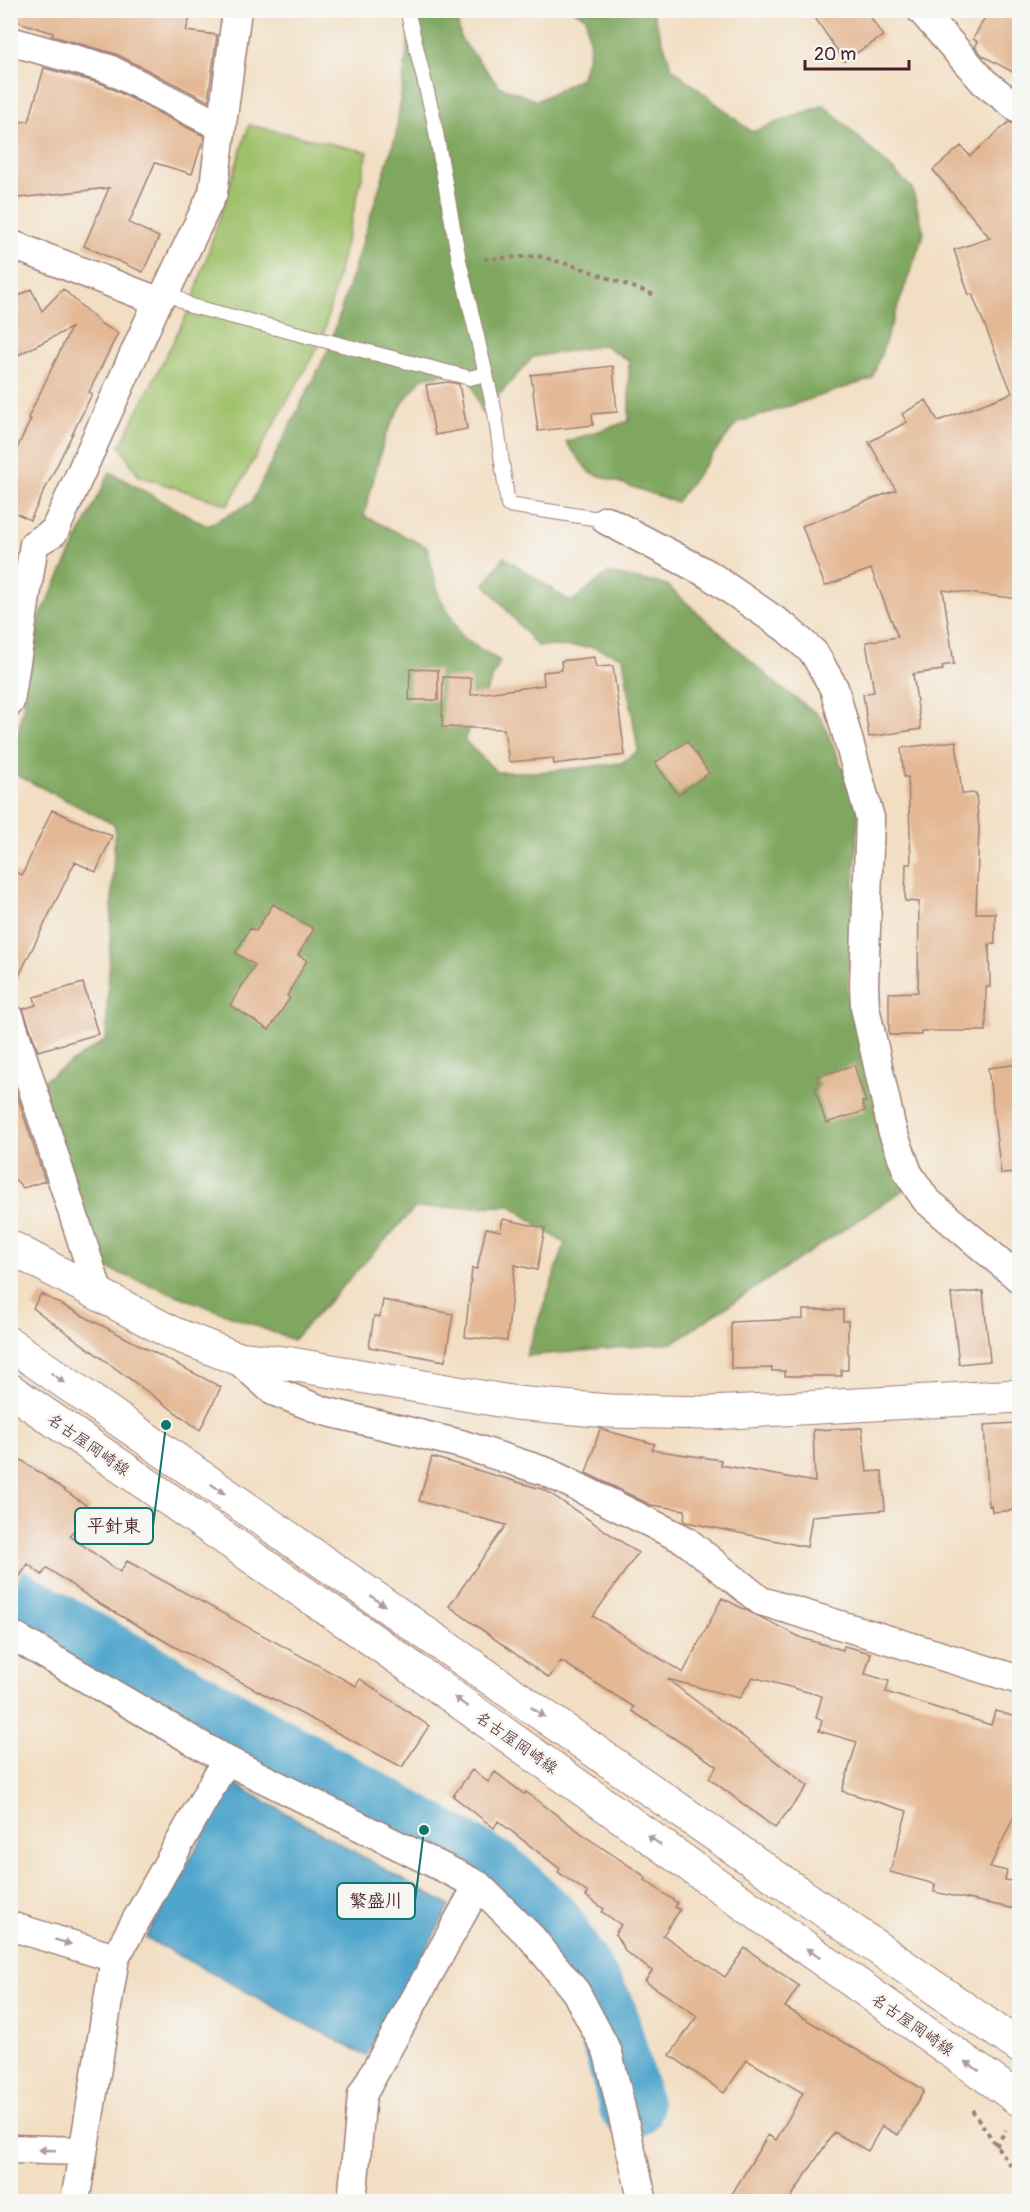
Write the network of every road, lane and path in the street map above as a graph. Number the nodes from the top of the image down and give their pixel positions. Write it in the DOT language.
graph roads {
  1 [pos="237,10"];
  2 [pos="407,10"];
  3 [pos="922,11"];
  4 [pos="10,41"];
  5 [pos="1020,110"];
  6 [pos="220,126"];
  7 [pos="10,244"];
  8 [pos="459,260"];
  9 [pos="162,296"];
  10 [pos="657,296"];
  11 [pos="485,374"];
  12 [pos="606,520"];
  13 [pos="22,539"];
  14 [pos="10,702"];
  15 [pos="10,1018"];
  16 [pos="10,1247"];
  17 [pos="1020,1279"];
  18 [pos="99,1294"];
  19 [pos="10,1344"];
  20 [pos="236,1358"];
  21 [pos="10,1390"];
  22 [pos="1020,1396"];
  23 [pos="17,1647"];
  24 [pos="1020,1680"];
  25 [pos="226,1760"];
  26 [pos="478,1885"];
  27 [pos="10,1926"];
  28 [pos="115,1958"];
  29 [pos="1020,2047"];
  30 [pos="1020,2100"];
  31 [pos="10,2149"];
  32 [pos="83,2151"];
  33 [pos="75,2202"];
  34 [pos="352,2202"];
  35 [pos="643,2202"];
  1 -- 6 [label="street"];
  2 -- 8 [label="lane"];
  3 -- 5 [label="street"];
  4 -- 6 [label="street"];
  6 -- 9 [label="street"];
  7 -- 9 [label="street"];
  8 -- 10 [label="path"];
  8 -- 11 [label="lane"];
  9 -- 11 [label="lane"];
  9 -- 13 [label="street"];
  11 -- 12 [label="lane"];
  12 -- 17 [label="street"];
  13 -- 14 [label="street"];
  15 -- 18 [label="street"];
  16 -- 18 [label="main road"];
  18 -- 20 [label="main road"];
  19 -- 29 [label="main road, one-way"];
  20 -- 22 [label="main road"];
  20 -- 24 [label="street"];
  30 -- 21 [label="main road, 名古屋岡崎線, one-way"];
  23 -- 25 [label="street"];
  25 -- 26 [label="street"];
  25 -- 28 [label="street"];
  26 -- 34 [label="street"];
  26 -- 35 [label="street"];
  27 -- 28 [label="street, one-way"];
  28 -- 32 [label="street"];
  32 -- 31 [label="street, one-way"];
  32 -- 33 [label="street"];
}
